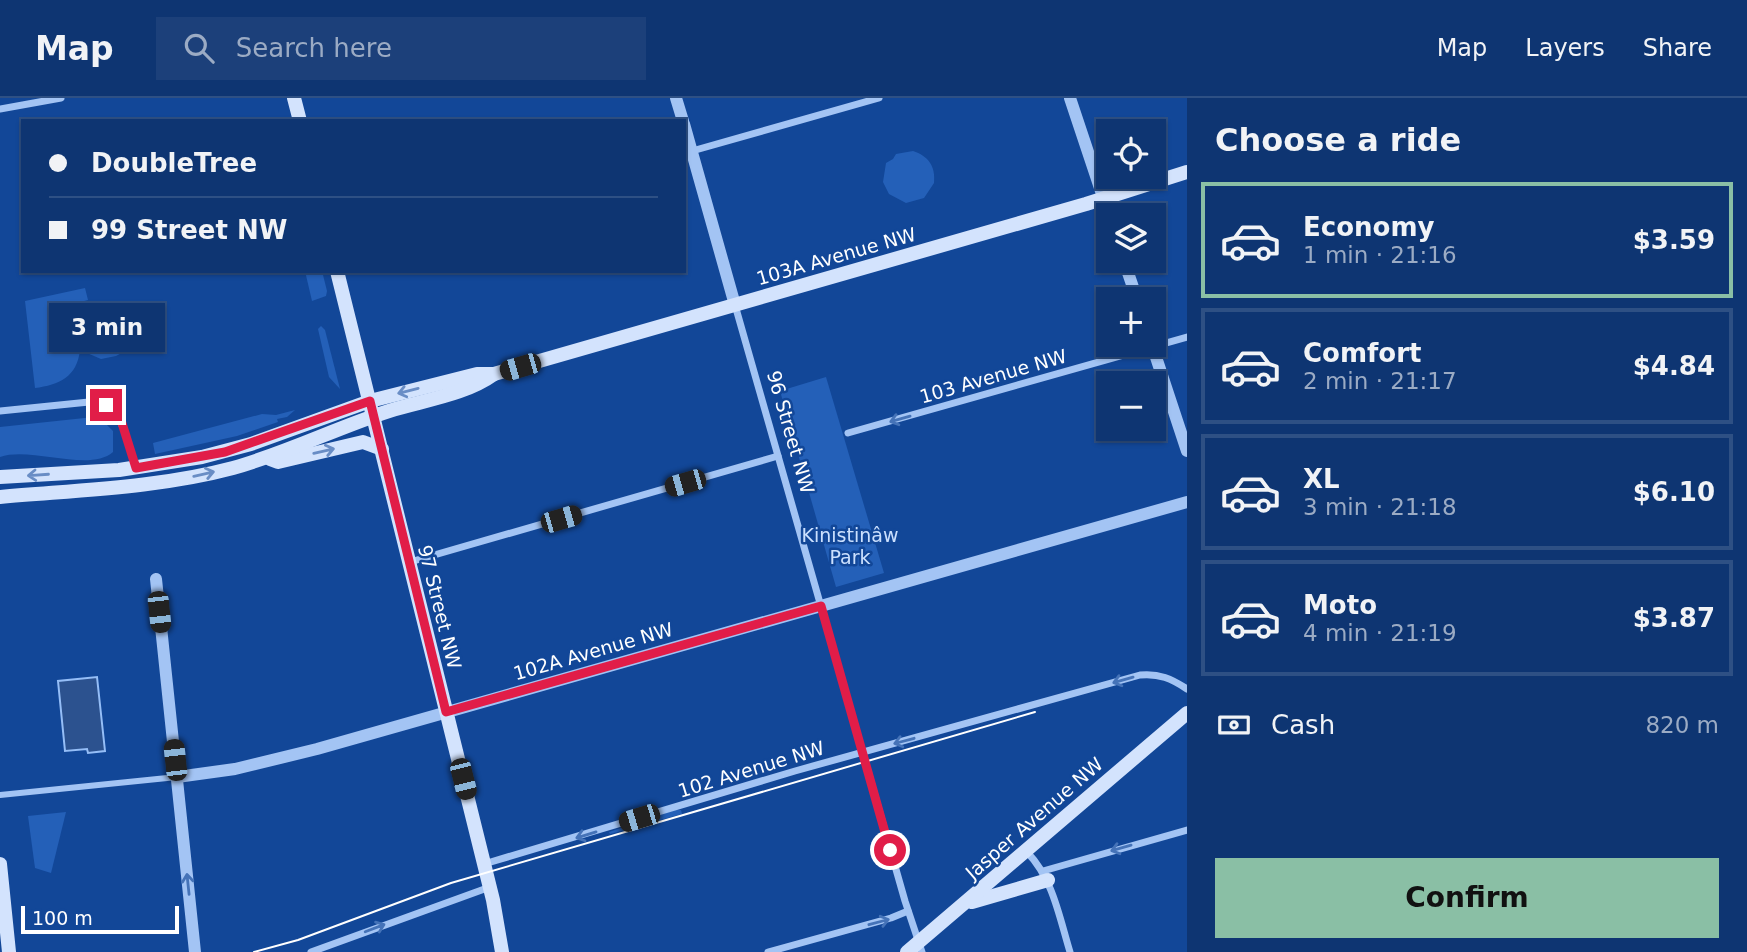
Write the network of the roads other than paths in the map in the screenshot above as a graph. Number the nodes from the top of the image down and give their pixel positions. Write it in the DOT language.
graph roads {
  1 [pos="61,98"];
  2 [pos="294,98"];
  3 [pos="677,98"];
  4 [pos="879,98"];
  5 [pos="1070,98"];
  6 [pos="0,109"];
  7 [pos="299,119"];
  8 [pos="683,119"];
  9 [pos="686,130"];
  10 [pos="692,151"];
  11 [pos="1187,172"];
  12 [pos="1103,199"];
  13 [pos="1104,203"];
  14 [pos="338,273"];
  15 [pos="735,305"];
  16 [pos="1187,337"];
  17 [pos="1166,342"];
  18 [pos="1116,357"];
  19 [pos="1156,357"];
  20 [pos="494,374"];
  21 [pos="370,401"];
  22 [pos="0,411"];
  23 [pos="374,416"];
  24 [pos="848,433"];
  25 [pos="382,449"];
  26 [pos="1187,451"];
  27 [pos="778,456"];
  28 [pos="266,458"];
  29 [pos="136,468"];
  30 [pos="0,477"];
  31 [pos="142,484"];
  32 [pos="0,497"];
  33 [pos="1187,502"];
  34 [pos="409,562"];
  35 [pos="156,579"];
  36 [pos="821,606"];
  37 [pos="1187,689"];
  38 [pos="446,712"];
  39 [pos="1187,713"];
  40 [pos="863,753"];
  41 [pos="177,777"];
  42 [pos="0,795"];
  43 [pos="1187,830"];
  44 [pos="1027,852"];
  45 [pos="0,864"];
  46 [pos="484,864"];
  47 [pos="1046,876"];
  48 [pos="489,887"];
  49 [pos="961,907"];
  50 [pos="908,911"];
  51 [pos="920,947"];
  52 [pos="9,952"];
  53 [pos="195,952"];
  54 [pos="311,952"];
  55 [pos="502,952"];
  56 [pos="768,952"];
  57 [pos="907,952"];
  58 [pos="1070,952"];
  1 -- 6 [label="street"];
  2 -- 7 [label="main road"];
  3 -- 8 [label="street, 96 Street NW"];
  4 -- 10 [label="street"];
  5 -- 12 [label="street"];
  9 -- 10 [label="street, 96 Street NW"];
  10 -- 15 [label="street, 96 Street NW"];
  11 -- 12 [label="main road, 103A Avenue NW"];
  12 -- 13 [label="street"];
  12 -- 15 [label="main road, 103A Avenue NW"];
  14 -- 21 [label="main road, 97 Street NW"];
  15 -- 20 [label="main road, 103A Avenue NW"];
  15 -- 27 [label="street, 96 Street NW"];
  16 -- 17 [label="street, 103 Avenue NW"];
  18 -- 24 [label="street, 103 Avenue NW, one-way"];
  19 -- 26 [label="street"];
  20 -- 21 [label="main road, 103A Avenue NW, one-way"];
  20 -- 23 [label="main road, 103A Avenue NW"];
  21 -- 23 [label="main road, 97 Street NW"];
  21 -- 29 [label="main road, 103A Avenue NW"];
  22 -- 29 [label="street"];
  23 -- 25 [label="main road, 97 Street NW"];
  23 -- 28 [label="main road, 103A Avenue NW"];
  28 -- 25 [label="main road, one-way"];
  25 -- 34 [label="main road, 97 Street NW"];
  27 -- 34 [label="street"];
  27 -- 36 [label="street, 96 Street NW"];
  31 -- 28 [label="main road, 103A Avenue NW, one-way"];
  29 -- 30 [label="main road, 103A Avenue NW, one-way"];
  29 -- 31 [label="street"];
  31 -- 32 [label="main road, 103A Avenue NW"];
  33 -- 36 [label="street, 102A Avenue NW"];
  34 -- 38 [label="main road, 97 Street NW"];
  35 -- 41 [label="street"];
  36 -- 38 [label="street, 102A Avenue NW"];
  36 -- 40 [label="street, 96 Street NW"];
  37 -- 40 [label="street, 102 Avenue NW, one-way"];
  38 -- 41 [label="street, 102A Avenue NW"];
  38 -- 46 [label="main road, 97 Street NW"];
  39 -- 44 [label="main road, Jasper Avenue NW"];
  40 -- 46 [label="street, 102 Avenue NW, one-way"];
  40 -- 50 [label="street, 96 Street NW"];
  41 -- 42 [label="street, 102A Avenue NW"];
  53 -- 41 [label="street, one-way"];
  43 -- 47 [label="street, one-way"];
  44 -- 47 [label="street"];
  44 -- 49 [label="main road, Jasper Avenue NW"];
  45 -- 52 [label="main road"];
  46 -- 48 [label="main road, 97 Street NW"];
  47 -- 49 [label="main road"];
  47 -- 58 [label="street"];
  54 -- 48 [label="street, one-way"];
  48 -- 55 [label="main road, 97 Street NW"];
  49 -- 51 [label="main road, Jasper Avenue NW"];
  50 -- 51 [label="street, 96 Street NW"];
  56 -- 50 [label="street, one-way"];
  51 -- 57 [label="main road, Jasper Avenue NW"];
}
